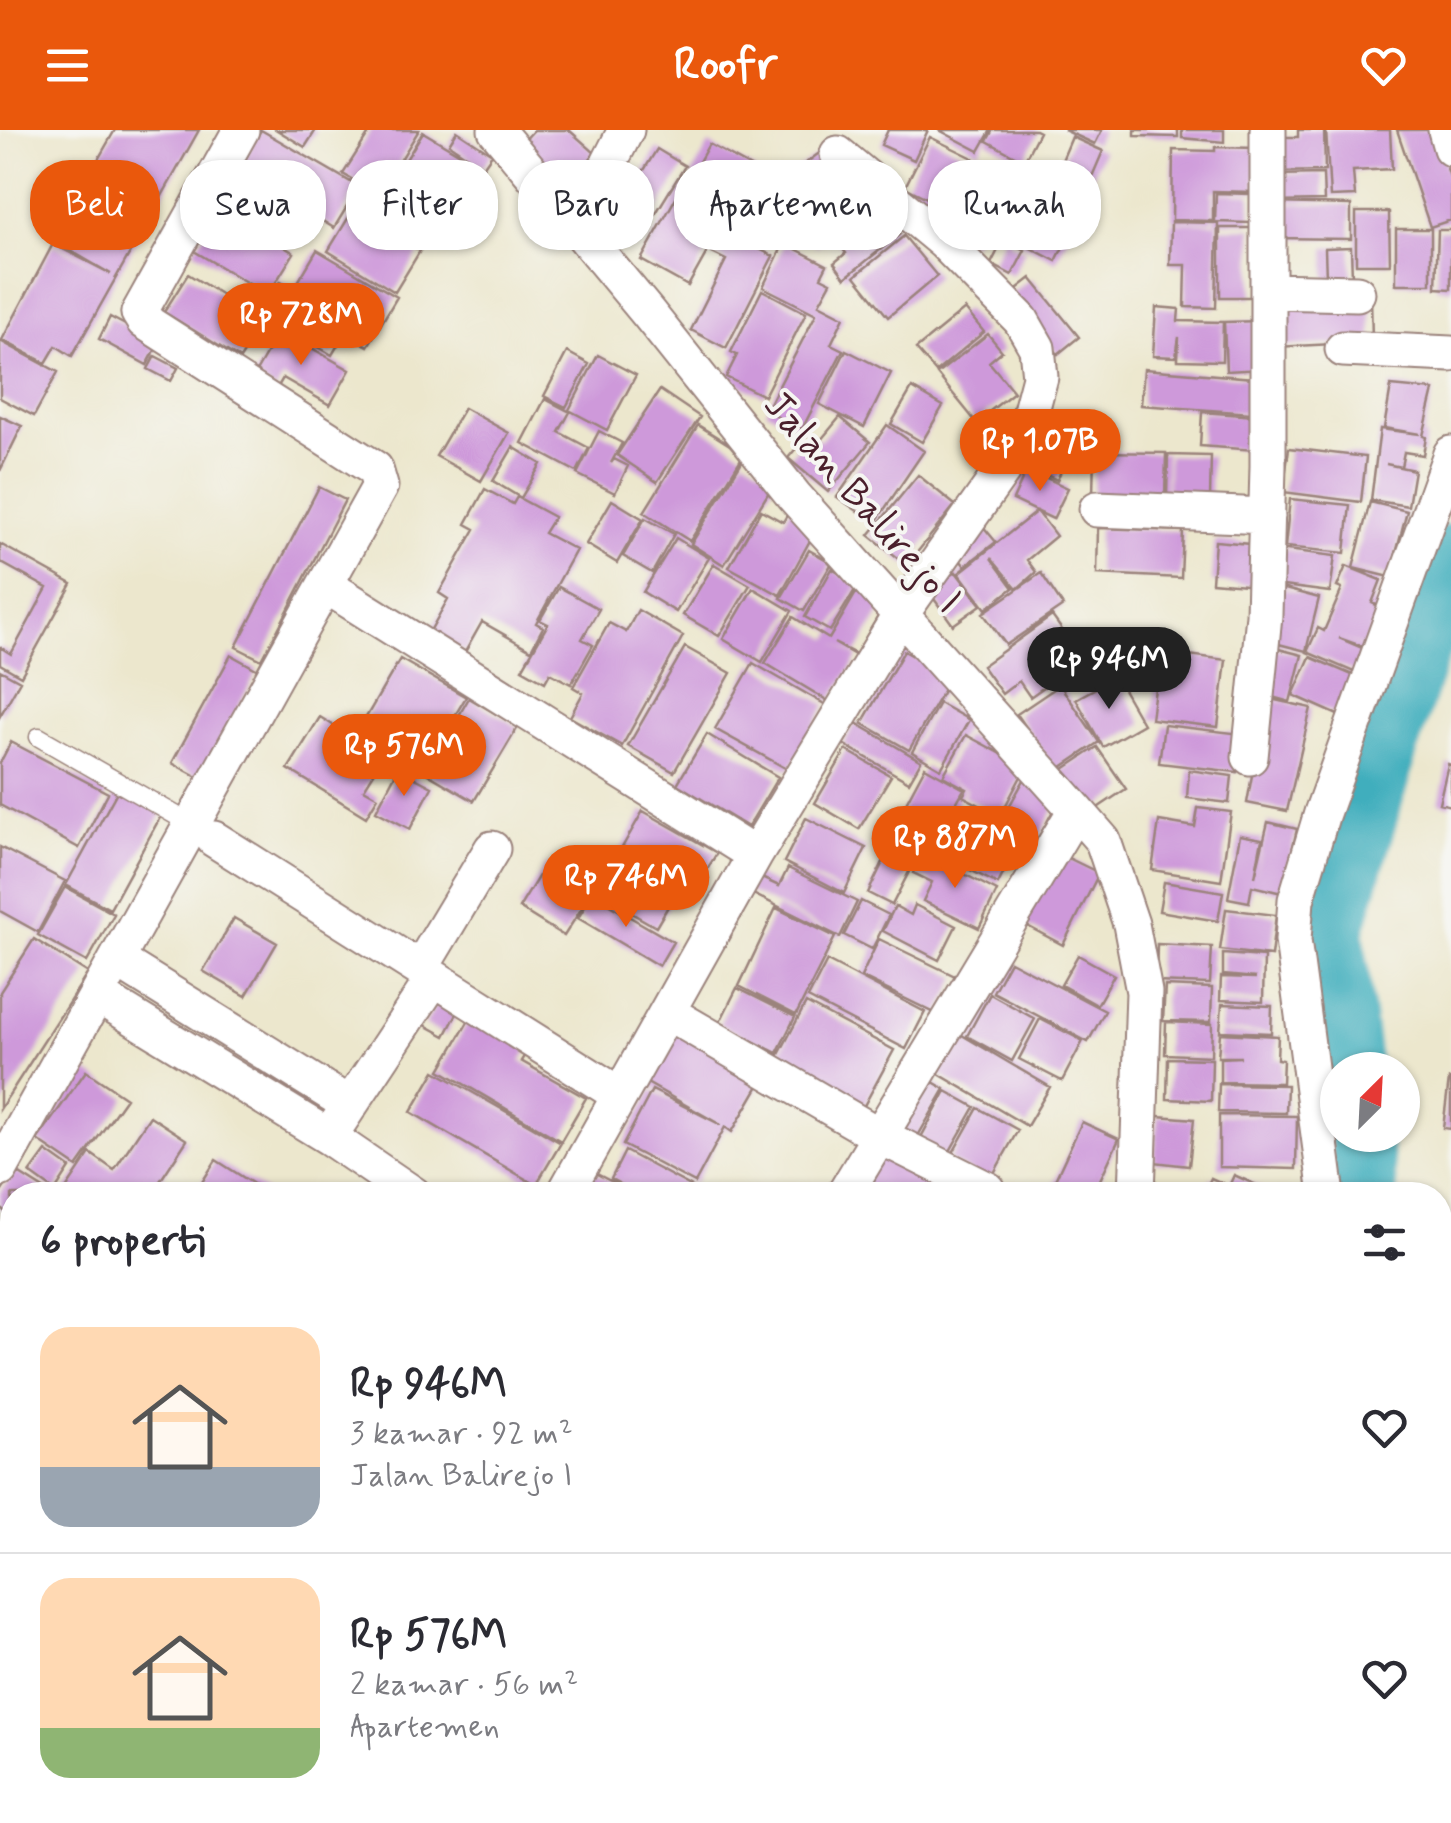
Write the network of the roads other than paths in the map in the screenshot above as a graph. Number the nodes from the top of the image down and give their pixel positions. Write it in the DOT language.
graph roads {
  1 [pos="240,130"];
  2 [pos="496,130"];
  3 [pos="626,130"];
  4 [pos="1268,130"];
  5 [pos="1446,130"];
  6 [pos="1451,148"];
  7 [pos="838,154"];
  8 [pos="520,160"];
  9 [pos="611,160"];
  10 [pos="595,250"];
  11 [pos="1269,291"];
  12 [pos="1357,293"];
  13 [pos="1343,349"];
  14 [pos="1451,354"];
  15 [pos="1451,454"];
  16 [pos="1097,509"];
  17 [pos="1266,516"];
  18 [pos="325,585"];
  19 [pos="901,614"];
  20 [pos="39,736"];
  21 [pos="1250,757"];
  22 [pos="1076,810"];
  23 [pos="203,832"];
  24 [pos="492,849"];
  25 [pos="755,855"];
  26 [pos="117,960"];
  27 [pos="427,974"];
  28 [pos="97,996"];
  29 [pos="666,1012"];
  30 [pos="606,1087"];
  31 [pos="350,1105"];
  32 [pos="878,1135"];
  33 [pos="329,1136"];
  34 [pos="0,1170"];
  35 [pos="395,1182"];
  36 [pos="571,1182"];
  37 [pos="851,1182"];
  38 [pos="972,1182"];
  39 [pos="1137,1182"];
  40 [pos="1325,1182"];
  1 -- 18 [label="street"];
  2 -- 8 [label="street, Jalan Balirejo I"];
  3 -- 9 [label="street"];
  4 -- 11 [label="street"];
  5 -- 6 [label="street"];
  7 -- 19 [label="street"];
  10 -- 19 [label="street, Jalan Balirejo I"];
  11 -- 12 [label="street"];
  11 -- 17 [label="street"];
  13 -- 14 [label="street"];
  15 -- 40 [label="street"];
  16 -- 17 [label="street"];
  17 -- 21 [label="street"];
  18 -- 23 [label="street"];
  18 -- 25 [label="street"];
  19 -- 22 [label="street, Jalan Balirejo I"];
  19 -- 25 [label="street"];
  20 -- 23 [label="lane"];
  22 -- 32 [label="street"];
  22 -- 39 [label="street, Jalan Balirejo I"];
  23 -- 26 [label="street"];
  23 -- 27 [label="street"];
  24 -- 27 [label="street"];
  25 -- 29 [label="street"];
  26 -- 28 [label="street"];
  26 -- 31 [label="street"];
  27 -- 30 [label="street"];
  27 -- 31 [label="street"];
  28 -- 33 [label="street"];
  28 -- 34 [label="street"];
  29 -- 32 [label="street"];
  29 -- 36 [label="street"];
  31 -- 33 [label="street"];
  32 -- 37 [label="street"];
  32 -- 38 [label="street"];
  33 -- 35 [label="street"];
}
